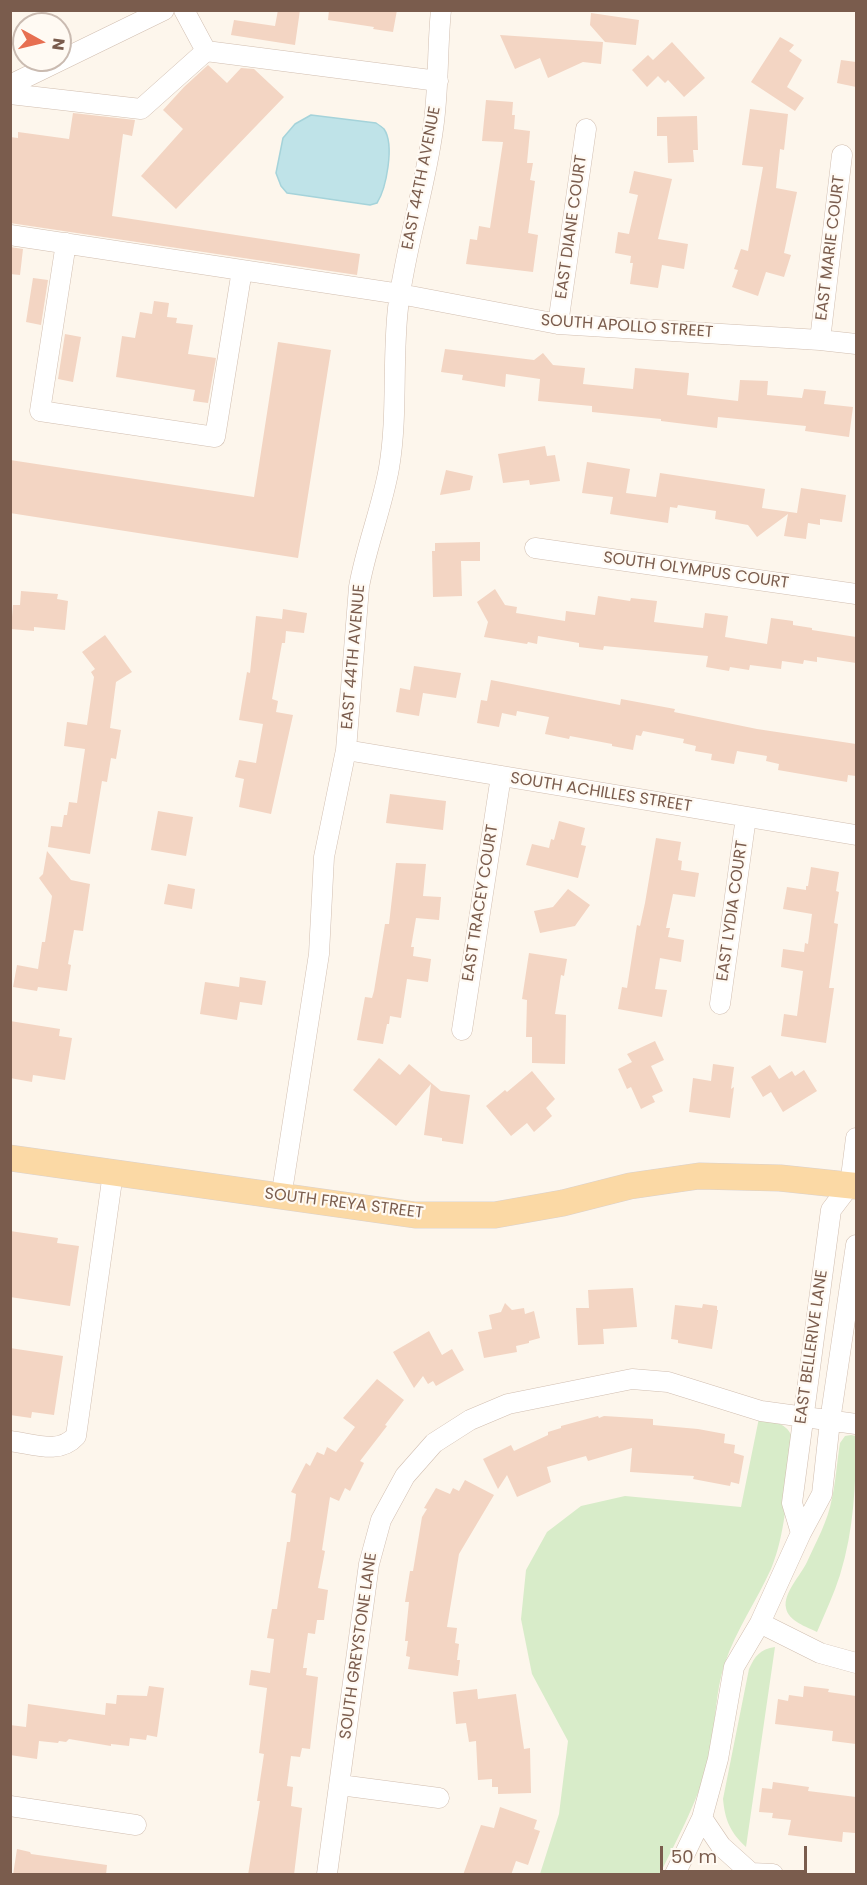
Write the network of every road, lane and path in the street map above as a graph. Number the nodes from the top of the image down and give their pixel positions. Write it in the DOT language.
graph roads {
  1 [pos="164,10"];
  2 [pos="441,10"];
  3 [pos="190,15"];
  4 [pos="206,51"];
  5 [pos="438,81"];
  6 [pos="10,86"];
  7 [pos="10,94"];
  8 [pos="586,129"];
  9 [pos="842,155"];
  10 [pos="10,235"];
  11 [pos="66,243"];
  12 [pos="242,270"];
  13 [pos="400,294"];
  14 [pos="558,324"];
  15 [pos="819,340"];
  16 [pos="856,344"];
  17 [pos="535,548"];
  18 [pos="856,594"];
  19 [pos="346,750"];
  20 [pos="501,776"];
  21 [pos="747,817"];
  22 [pos="856,835"];
  23 [pos="720,1004"];
  24 [pos="462,1030"];
  25 [pos="856,1138"];
  26 [pos="10,1158"];
  27 [pos="113,1173"];
  28 [pos="854,1191"];
  29 [pos="281,1198"];
  30 [pos="856,1245"];
  31 [pos="802,1417"];
  32 [pos="830,1421"];
  33 [pos="856,1424"];
  34 [pos="10,1441"];
  35 [pos="801,1533"];
  36 [pos="760,1623"];
  37 [pos="856,1663"];
  38 [pos="340,1785"];
  39 [pos="439,1798"];
  40 [pos="10,1806"];
  41 [pos="702,1818"];
  42 [pos="136,1825"];
  43 [pos="749,1874"];
  44 [pos="327,1875"];
  45 [pos="675,1875"];
  46 [pos="773,1875"];
  1 -- 6 [label="street"];
  2 -- 5 [label="street, EAST 44TH AVENUE"];
  3 -- 4 [label="street"];
  4 -- 5 [label="street"];
  4 -- 7 [label="street"];
  5 -- 13 [label="street, EAST 44TH AVENUE"];
  8 -- 14 [label="street, EAST DIANE COURT"];
  9 -- 15 [label="street, EAST MARIE COURT"];
  10 -- 11 [label="street, SOUTH APOLLO STREET"];
  11 -- 12 [label="street, SOUTH APOLLO STREET"];
  11 -- 12 [label="street"];
  12 -- 13 [label="street, SOUTH APOLLO STREET"];
  13 -- 14 [label="street, SOUTH APOLLO STREET"];
  13 -- 19 [label="street, EAST 44TH AVENUE"];
  14 -- 15 [label="street, SOUTH APOLLO STREET"];
  15 -- 16 [label="street, SOUTH APOLLO STREET"];
  17 -- 18 [label="street, SOUTH OLYMPUS COURT"];
  19 -- 20 [label="street, SOUTH ACHILLES STREET"];
  19 -- 29 [label="street, EAST 44TH AVENUE"];
  20 -- 21 [label="street, SOUTH ACHILLES STREET"];
  20 -- 24 [label="street, EAST TRACEY COURT"];
  21 -- 22 [label="street, SOUTH ACHILLES STREET"];
  21 -- 23 [label="street, EAST LYDIA COURT"];
  25 -- 28 [label="street"];
  26 -- 27 [label="main road, SOUTH FREYA STREET"];
  27 -- 29 [label="main road, SOUTH FREYA STREET"];
  27 -- 34 [label="street"];
  28 -- 29 [label="main road, SOUTH FREYA STREET"];
  28 -- 31 [label="street, EAST BELLERIVE LANE"];
  30 -- 32 [label="street, EAST BELLERIVE LANE"];
  31 -- 32 [label="street, SOUTH GREYSTONE LANE"];
  31 -- 35 [label="street, EAST BELLERIVE LANE"];
  31 -- 38 [label="street, SOUTH GREYSTONE LANE"];
  32 -- 33 [label="street, SOUTH GREYSTONE LANE"];
  32 -- 35 [label="street, EAST BELLERIVE LANE"];
  35 -- 36 [label="street, EAST BELLERIVE LANE"];
  36 -- 37 [label="street"];
  36 -- 41 [label="street, EAST BELLERIVE LANE"];
  38 -- 39 [label="street"];
  38 -- 44 [label="street, SOUTH GREYSTONE LANE"];
  40 -- 42 [label="street"];
  41 -- 43 [label="street"];
  41 -- 45 [label="street, EAST BELLERIVE LANE"];
  43 -- 46 [label="street"];
}
